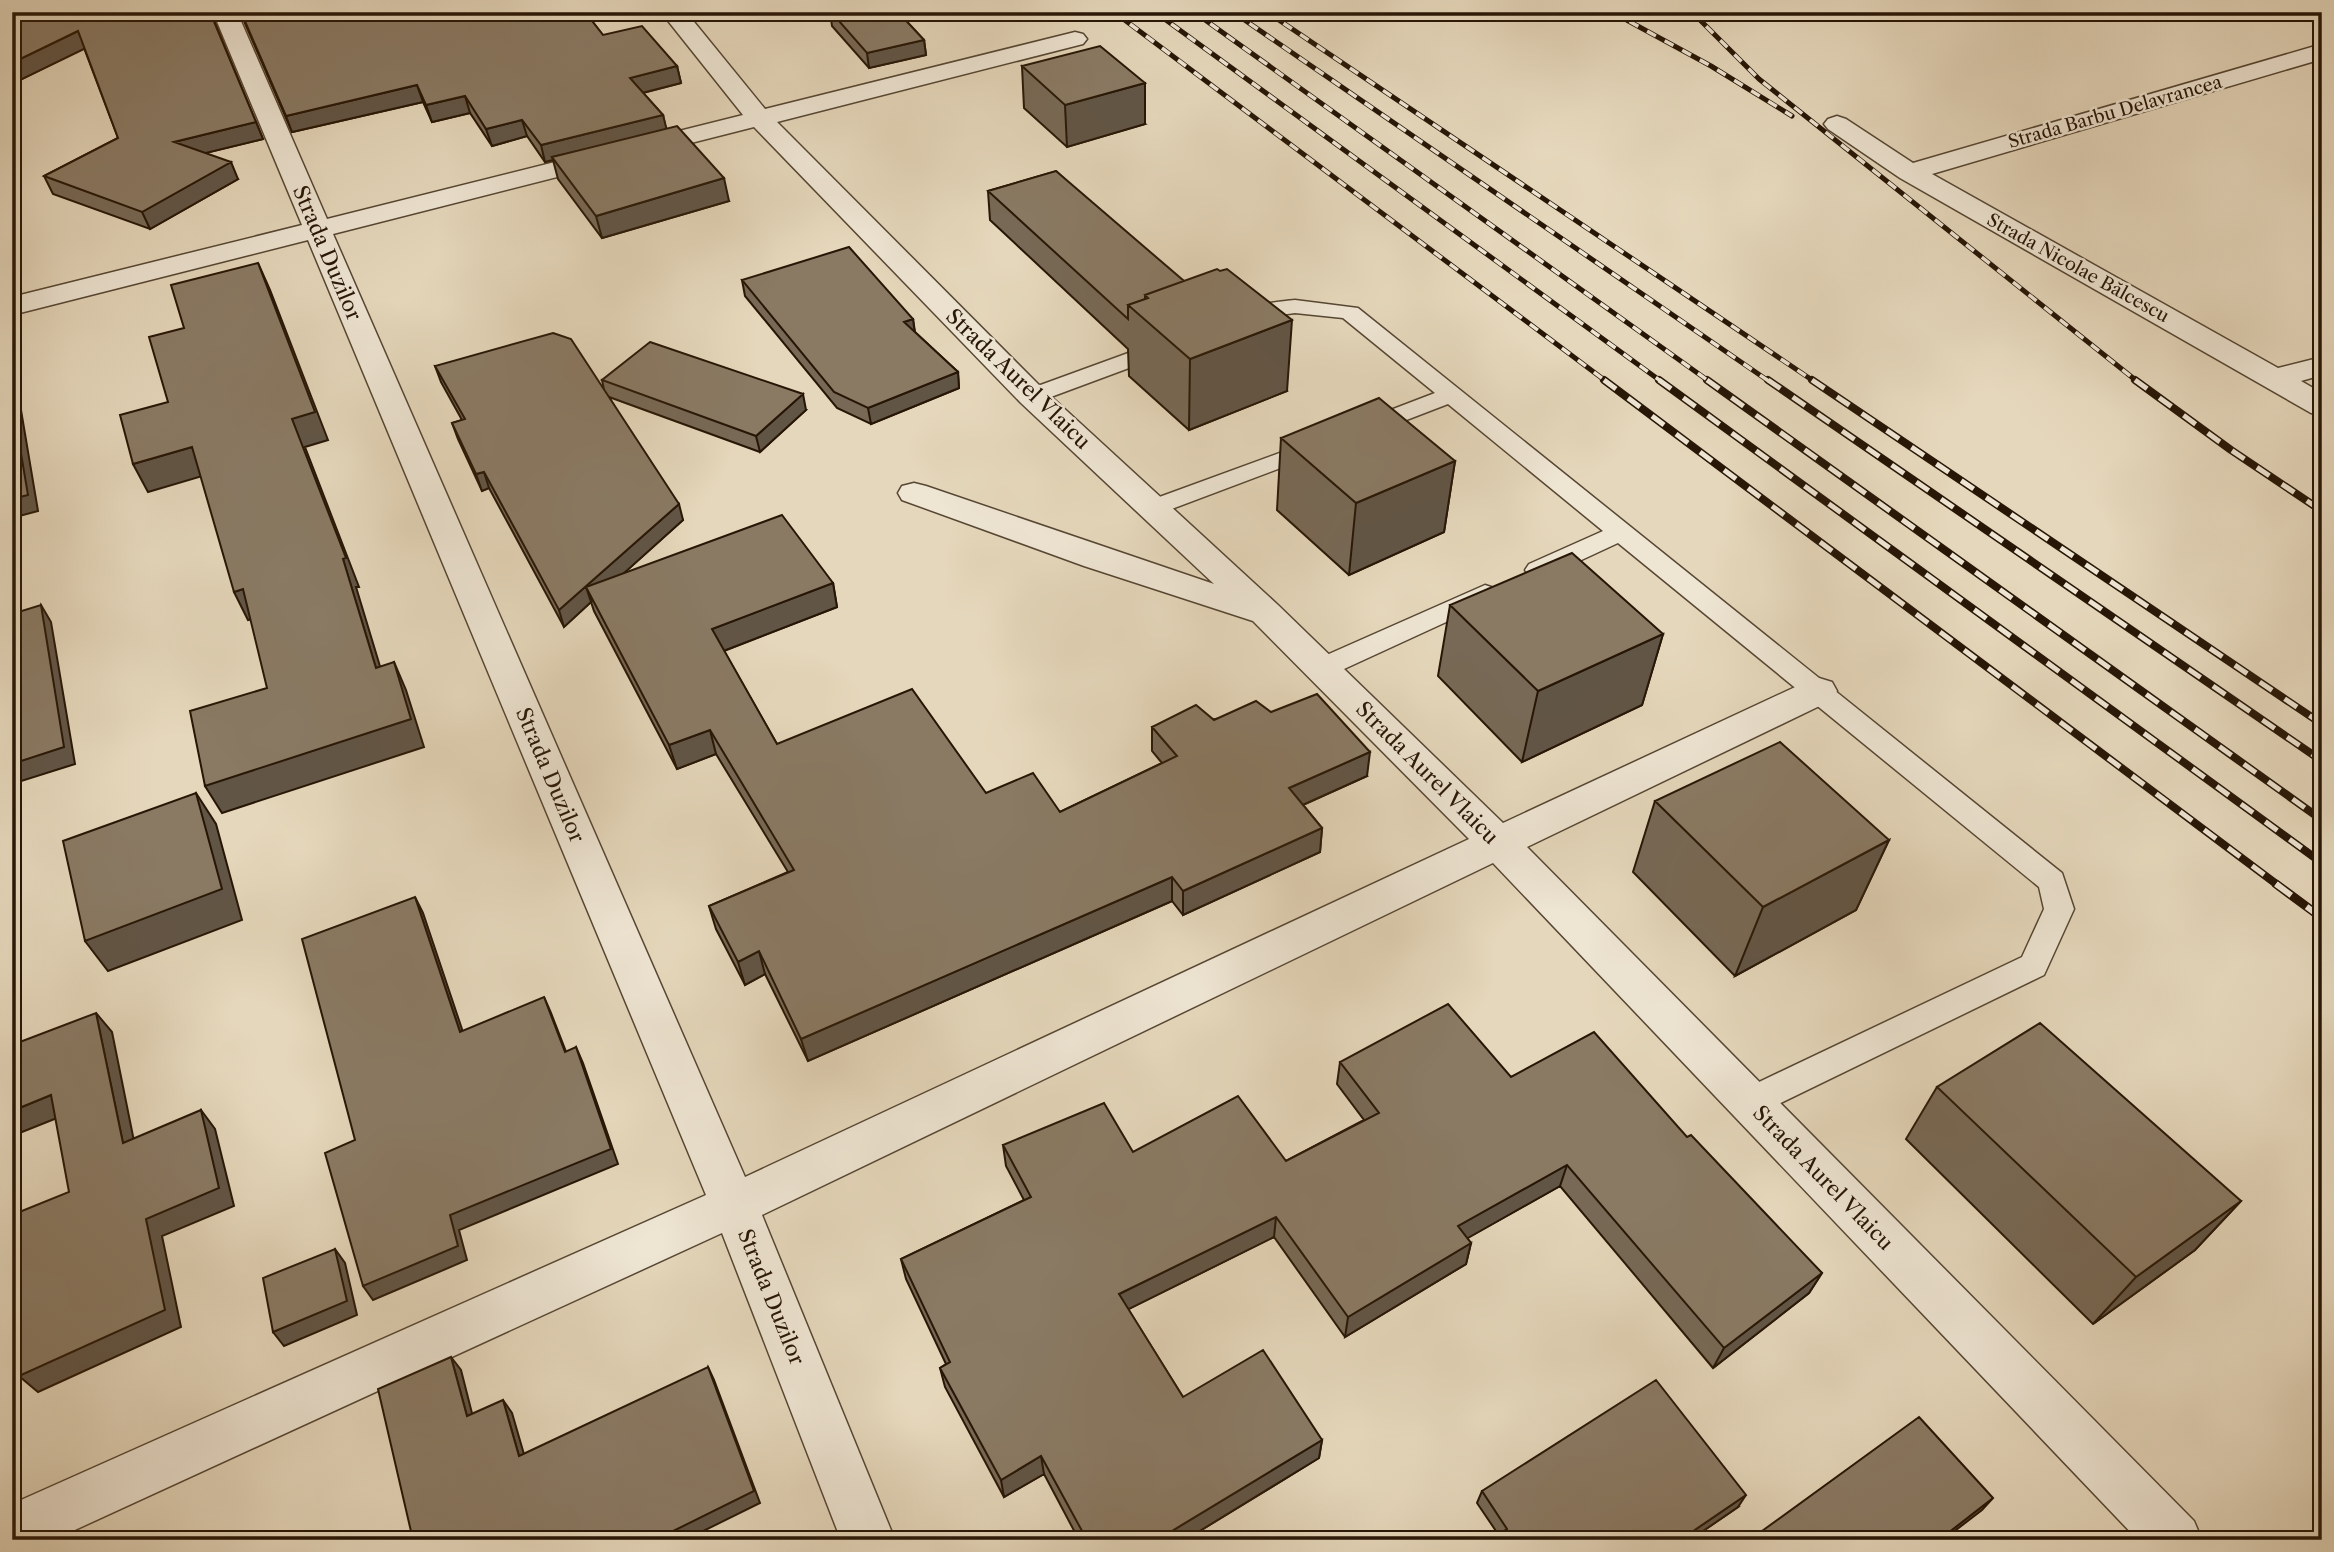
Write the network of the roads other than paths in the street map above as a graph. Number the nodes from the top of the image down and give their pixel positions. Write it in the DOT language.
graph roads {
  1 [pos="225,12"];
  2 [pos="673,12"];
  3 [pos="1075,39"];
  4 [pos="2322,51"];
  5 [pos="758,117"];
  6 [pos="1836,124"];
  7 [pos="1909,172"];
  8 [pos="316,230"];
  9 [pos="12,306"];
  10 [pos="1222,326"];
  11 [pos="1184,340"];
  12 [pos="2322,366"];
  13 [pos="2274,379"];
  14 [pos="1451,395"];
  15 [pos="1032,396"];
  16 [pos="2322,406"];
  17 [pos="914,494"];
  18 [pos="1152,508"];
  19 [pos="1621,532"];
  20 [pos="1266,613"];
  21 [pos="1321,668"];
  22 [pos="1819,691"];
  23 [pos="1498,844"];
  24 [pos="1750,1102"];
  25 [pos="734,1205"];
  26 [pos="12,1531"];
  27 [pos="868,1540"];
  28 [pos="2175,1540"];
  1 -- 8 [label="street, Strada Duzilor"];
  2 -- 5 [label="street, Strada Aurel Vlaicu"];
  3 -- 5 [label="street"];
  4 -- 7 [label="street, Strada Barbu Delavrancea"];
  5 -- 8 [label="street"];
  5 -- 15 [label="street, Strada Aurel Vlaicu"];
  6 -- 7 [label="street, Strada Nicolae Bălcescu"];
  7 -- 13 [label="street, Strada Nicolae Bălcescu"];
  8 -- 9 [label="street"];
  8 -- 25 [label="street, Strada Duzilor"];
  10 -- 14 [label="lane"];
  11 -- 15 [label="lane"];
  12 -- 13 [label="street"];
  13 -- 16 [label="street, Strada Nicolae Bălcescu"];
  14 -- 18 [label="lane"];
  14 -- 19 [label="lane"];
  15 -- 18 [label="street, Strada Aurel Vlaicu"];
  17 -- 20 [label="street"];
  18 -- 20 [label="street, Strada Aurel Vlaicu"];
  19 -- 21 [label="lane"];
  19 -- 22 [label="lane"];
  20 -- 21 [label="street, Strada Aurel Vlaicu"];
  21 -- 23 [label="street, Strada Aurel Vlaicu"];
  22 -- 23 [label="street"];
  22 -- 24 [label="lane"];
  23 -- 24 [label="street, Strada Aurel Vlaicu"];
  23 -- 25 [label="street"];
  24 -- 28 [label="street, Strada Aurel Vlaicu"];
  25 -- 26 [label="street"];
  25 -- 27 [label="street, Strada Duzilor"];
}
